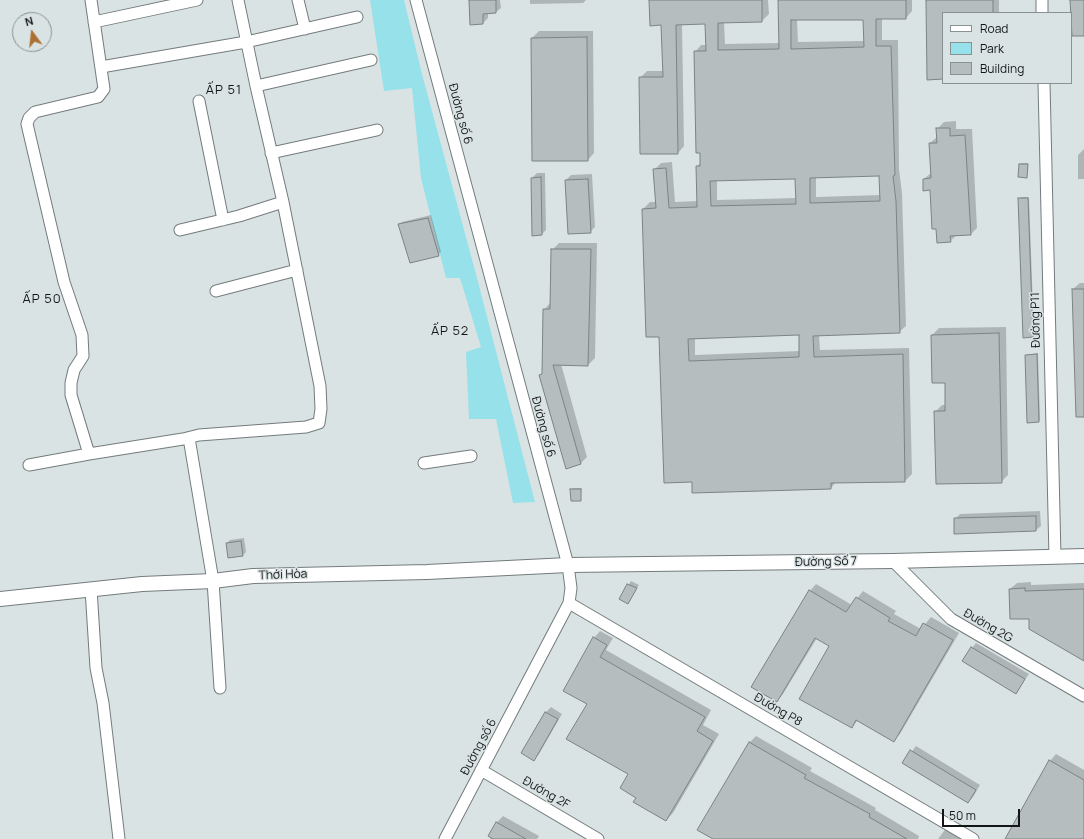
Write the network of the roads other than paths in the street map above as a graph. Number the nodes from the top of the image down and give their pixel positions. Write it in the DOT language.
graph roads {
  1 [pos="91,0"];
  2 [pos="197,0"];
  3 [pos="238,0"];
  4 [pos="298,0"];
  5 [pos="416,0"];
  6 [pos="1042,0"];
  7 [pos="1042,12"];
  8 [pos="357,17"];
  9 [pos="94,22"];
  10 [pos="305,29"];
  11 [pos="246,42"];
  12 [pos="371,60"];
  13 [pos="101,67"];
  14 [pos="1044,84"];
  15 [pos="256,86"];
  16 [pos="199,101"];
  17 [pos="377,130"];
  18 [pos="271,154"];
  19 [pos="282,202"];
  20 [pos="223,220"];
  21 [pos="180,230"];
  22 [pos="297,270"];
  23 [pos="216,291"];
  24 [pos="189,438"];
  25 [pos="89,454"];
  26 [pos="471,456"];
  27 [pos="424,463"];
  28 [pos="29,465"];
  29 [pos="1084,556"];
  30 [pos="1055,557"];
  31 [pos="893,561"];
  32 [pos="568,565"];
  33 [pos="213,581"];
  34 [pos="90,589"];
  35 [pos="0,599"];
  36 [pos="569,603"];
  37 [pos="220,688"];
  38 [pos="1084,696"];
  39 [pos="481,770"];
  40 [pos="120,839"];
  41 [pos="445,839"];
  42 [pos="598,839"];
  43 [pos="973,839"];
  1 -- 9 [label="street"];
  2 -- 9 [label="street"];
  3 -- 11 [label="street"];
  4 -- 10 [label="street"];
  5 -- 32 [label="street, Đường số 6"];
  6 -- 7 [label="street"];
  8 -- 10 [label="street"];
  9 -- 13 [label="street"];
  10 -- 11 [label="street"];
  11 -- 13 [label="street"];
  11 -- 15 [label="street"];
  12 -- 15 [label="street"];
  13 -- 25 [label="street"];
  14 -- 30 [label="street, Đường P11"];
  15 -- 18 [label="street"];
  16 -- 20 [label="street"];
  17 -- 18 [label="street"];
  18 -- 19 [label="street"];
  19 -- 20 [label="street"];
  19 -- 22 [label="street"];
  20 -- 21 [label="street"];
  22 -- 23 [label="street"];
  22 -- 24 [label="street"];
  24 -- 25 [label="street"];
  24 -- 33 [label="street"];
  25 -- 28 [label="street"];
  26 -- 27 [label="street"];
  29 -- 30 [label="street, Đường Số 7"];
  30 -- 31 [label="street, Đường Số 7"];
  31 -- 32 [label="street, Đường Số 7"];
  31 -- 38 [label="street, Đường 2G"];
  32 -- 33 [label="street, Thới Hòa"];
  32 -- 36 [label="street, Đường số 6"];
  33 -- 34 [label="street, Thới Hòa"];
  33 -- 37 [label="street"];
  34 -- 35 [label="street, Thới Hòa"];
  34 -- 40 [label="street"];
  36 -- 39 [label="street, Đường số 6"];
  36 -- 43 [label="street, Đường P8"];
  39 -- 41 [label="street, Đường số 6"];
  39 -- 42 [label="street, Đường 2F"];
}
